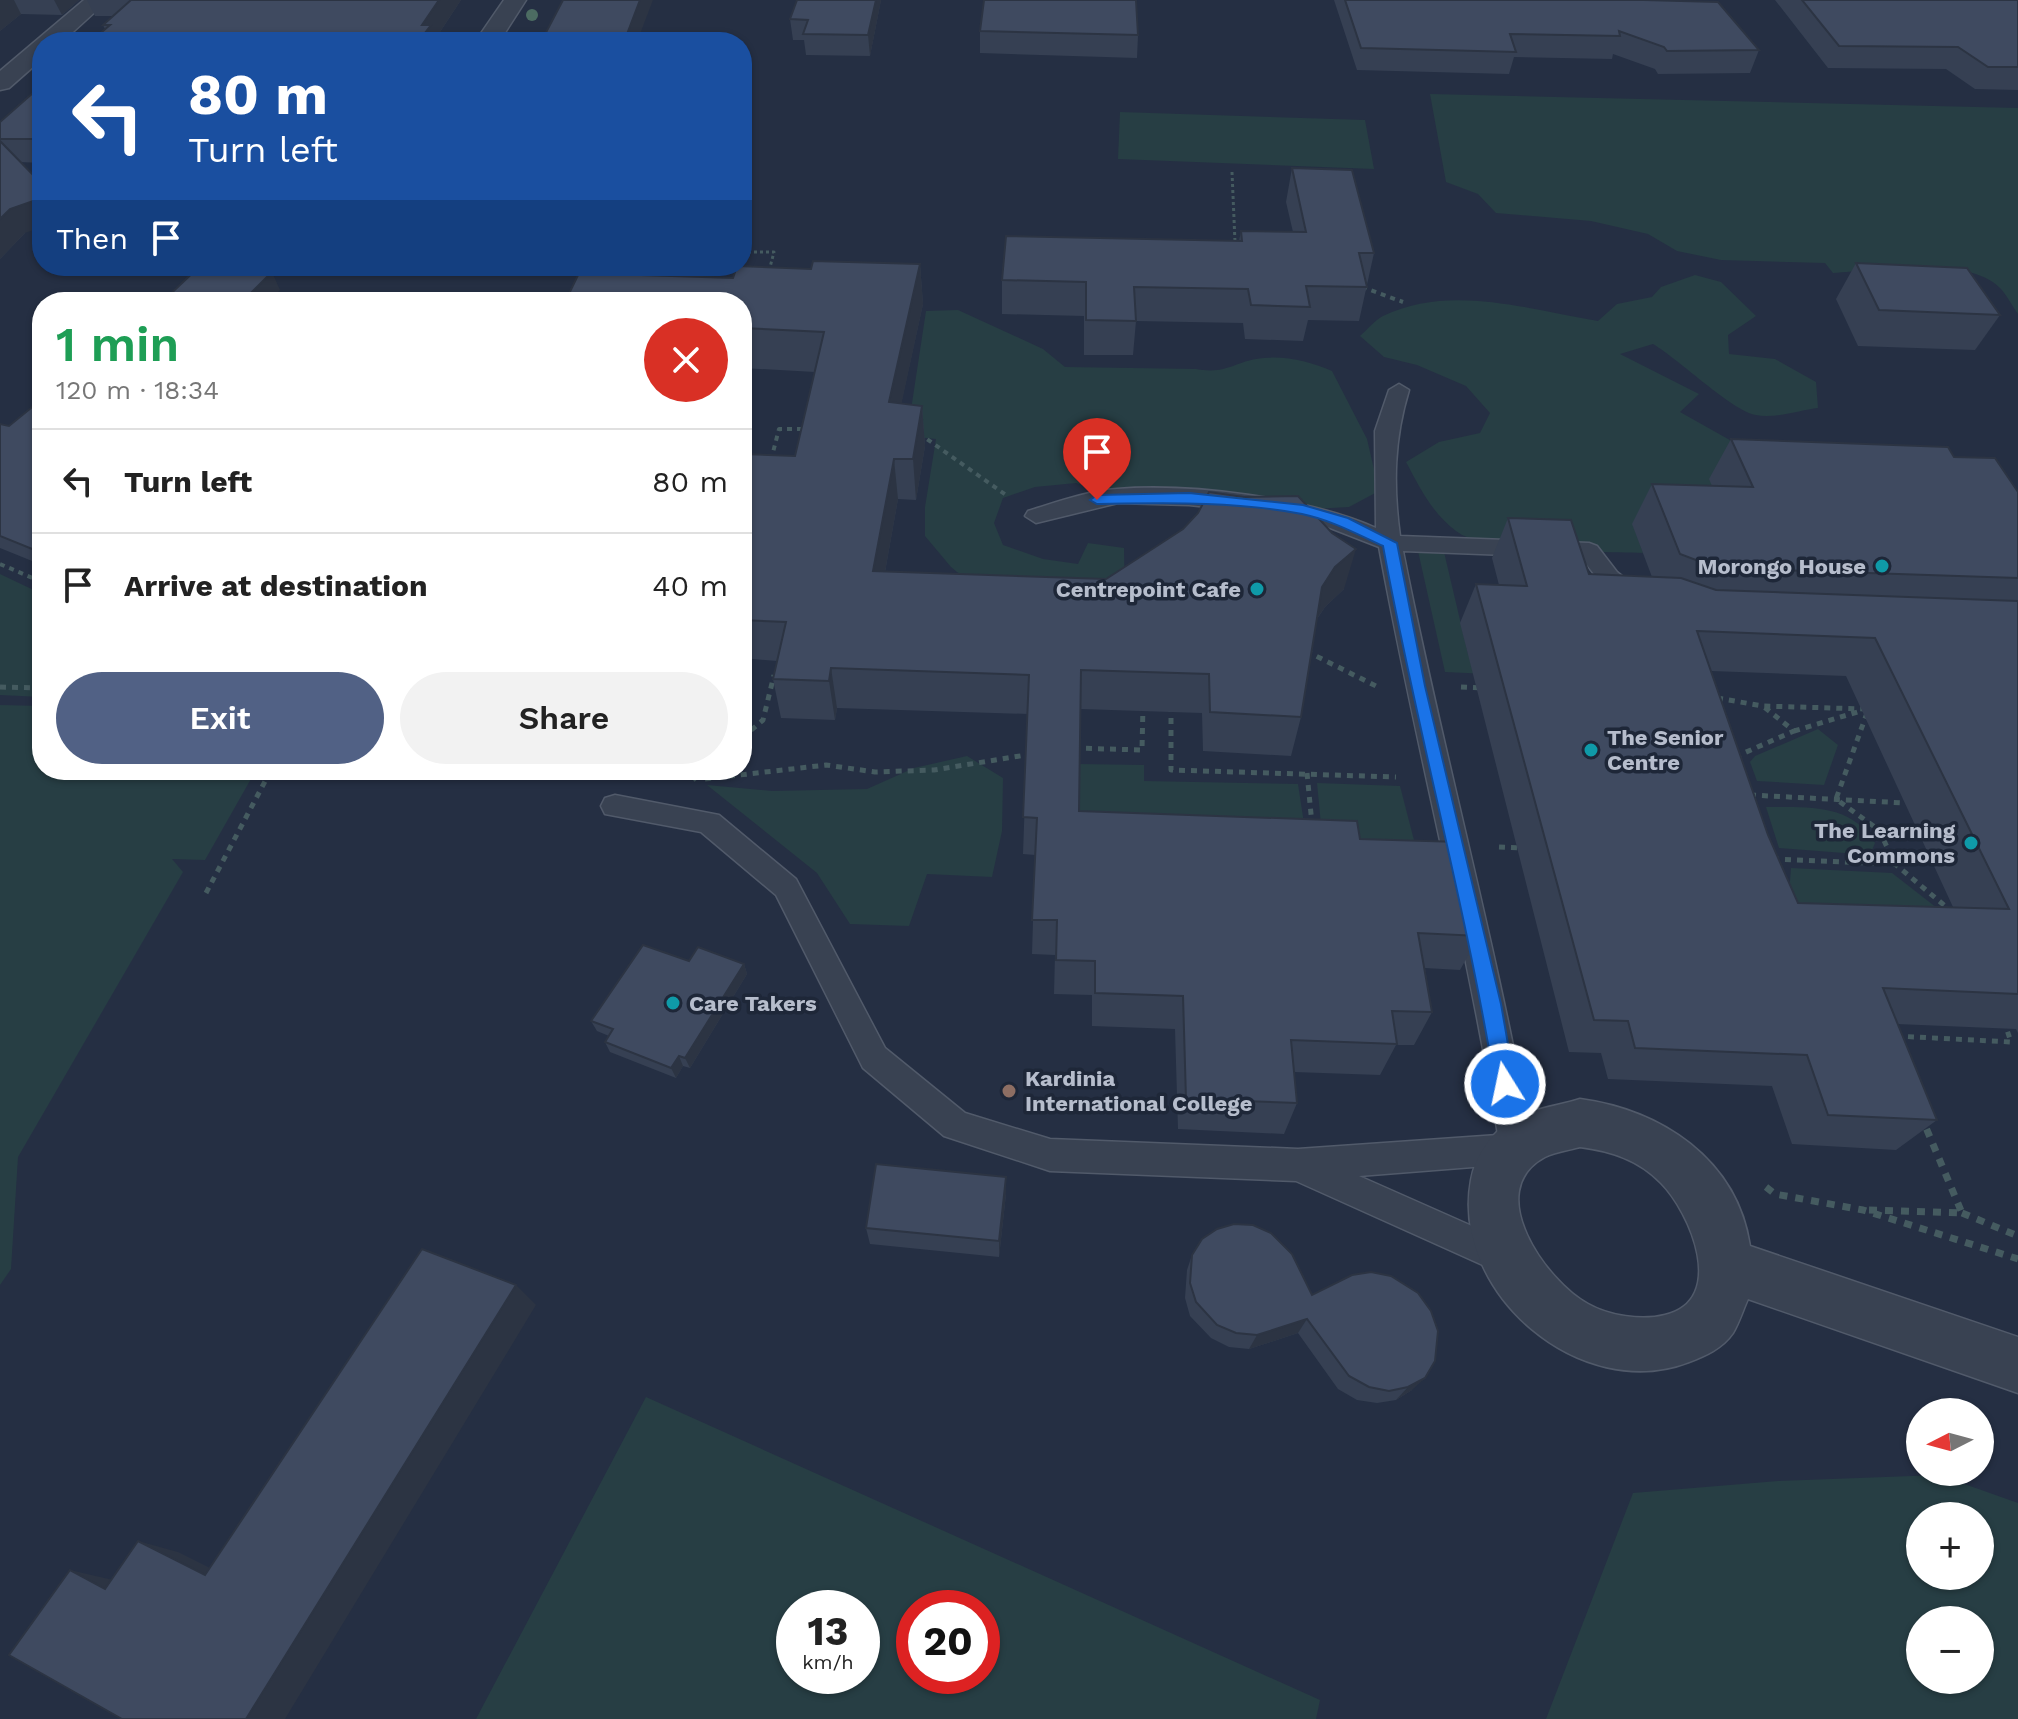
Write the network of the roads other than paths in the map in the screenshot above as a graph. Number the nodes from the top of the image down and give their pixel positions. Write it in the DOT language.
graph roads {
  1 [pos="97,0"];
  2 [pos="515,0"];
  3 [pos="60,32"];
  4 [pos="494,32"];
  5 [pos="32,60"];
  6 [pos="6,94"];
  7 [pos="1399,390"];
  8 [pos="1036,516"];
  9 [pos="1390,543"];
  10 [pos="1664,610"];
  11 [pos="615,806"];
  12 [pos="1514,1147"];
  13 [pos="1298,1165"];
  14 [pos="1505,1258"];
  15 [pos="1727,1265"];
  16 [pos="2018,1365"];
  1 -- 3 [label="street"];
  2 -- 4 [label="street"];
  5 -- 6 [label="street"];
  7 -- 9 [label="lane"];
  8 -- 9 [label="lane"];
  9 -- 10 [label="lane"];
  9 -- 12 [label="lane"];
  11 -- 13 [label="lane"];
  12 -- 13 [label="lane"];
  12 -- 14 [label="street"];
  12 -- 15 [label="street"];
  13 -- 14 [label="lane"];
  14 -- 15 [label="street"];
  15 -- 16 [label="street"];
}
